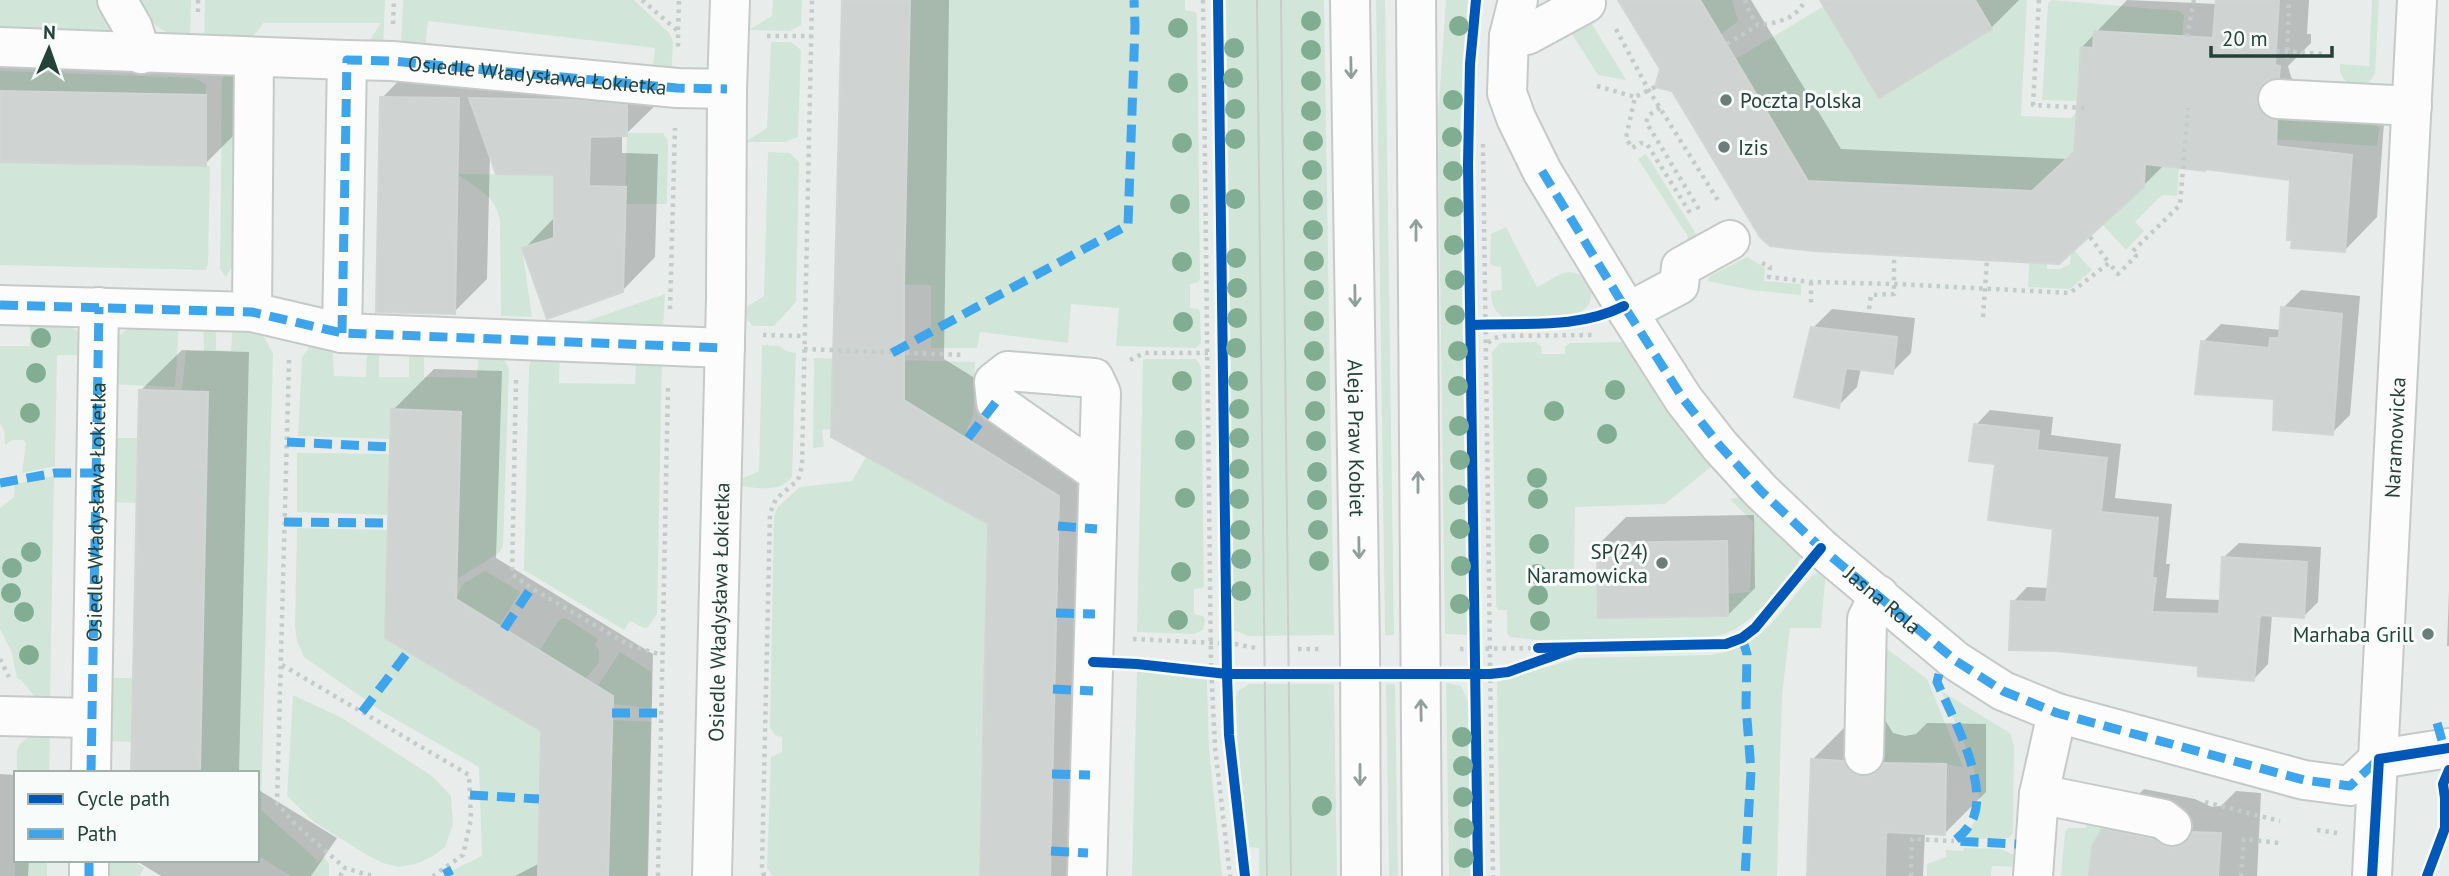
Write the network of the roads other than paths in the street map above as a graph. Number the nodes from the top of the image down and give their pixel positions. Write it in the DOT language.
graph roads {
  1 [pos="117,0"];
  2 [pos="730,0"];
  3 [pos="1350,0"];
  4 [pos="1416,0"];
  5 [pos="2417,0"];
  6 [pos="1599,12"];
  7 [pos="1513,18"];
  8 [pos="0,47"];
  9 [pos="141,54"];
  10 [pos="254,58"];
  11 [pos="347,60"];
  12 [pos="2282,82"];
  13 [pos="727,89"];
  14 [pos="2412,106"];
  15 [pos="1727,231"];
  16 [pos="0,305"];
  17 [pos="99,307"];
  18 [pos="252,312"];
  19 [pos="1633,320"];
  20 [pos="342,333"];
  21 [pos="740,342"];
  22 [pos="1098,473"];
  23 [pos="1878,596"];
  24 [pos="2056,713"];
  25 [pos="0,716"];
  26 [pos="91,718"];
  27 [pos="2449,748"];
  28 [pos="1864,755"];
  29 [pos="2379,759"];
  30 [pos="91,771"];
  31 [pos="2039,794"];
  32 [pos="2172,826"];
  33 [pos="712,876"];
  34 [pos="1087,876"];
  35 [pos="1361,876"];
  36 [pos="1422,876"];
  37 [pos="2034,876"];
  38 [pos="2372,876"];
  1 -- 9 [label="street"];
  2 -- 13 [label="street, Osiedle Władysława Łokietka"];
  3 -- 35 [label="street, Aleja Praw Kobiet, one-way"];
  36 -- 4 [label="street, one-way"];
  5 -- 14 [label="street, Naramowicka"];
  6 -- 7 [label="street"];
  7 -- 19 [label="street, Jasna Rola"];
  8 -- 9 [label="street, Osiedle Władysława Łokietka"];
  9 -- 10 [label="street, Osiedle Władysława Łokietka"];
  10 -- 11 [label="street, Osiedle Władysława Łokietka"];
  10 -- 18 [label="street"];
  11 -- 13 [label="street, Osiedle Władysława Łokietka"];
  11 -- 20 [label="street"];
  12 -- 14 [label="street"];
  13 -- 21 [label="street, Osiedle Władysława Łokietka"];
  14 -- 29 [label="street, Naramowicka"];
  15 -- 19 [label="street"];
  16 -- 17 [label="street"];
  17 -- 18 [label="street"];
  17 -- 26 [label="street, Osiedle Władysława Łokietka"];
  18 -- 20 [label="street"];
  19 -- 23 [label="street, Jasna Rola"];
  20 -- 21 [label="street"];
  21 -- 33 [label="street, Osiedle Władysława Łokietka"];
  22 -- 22 [label="street"];
  22 -- 34 [label="street"];
  23 -- 24 [label="street, Jasna Rola"];
  23 -- 28 [label="street"];
  24 -- 29 [label="street, Jasna Rola"];
  24 -- 31 [label="street"];
  25 -- 26 [label="street"];
  26 -- 30 [label="street, Osiedle Władysława Łokietka"];
  27 -- 29 [label="street"];
  29 -- 38 [label="street, Naramowicka"];
  31 -- 32 [label="street"];
  31 -- 37 [label="street"];
}
